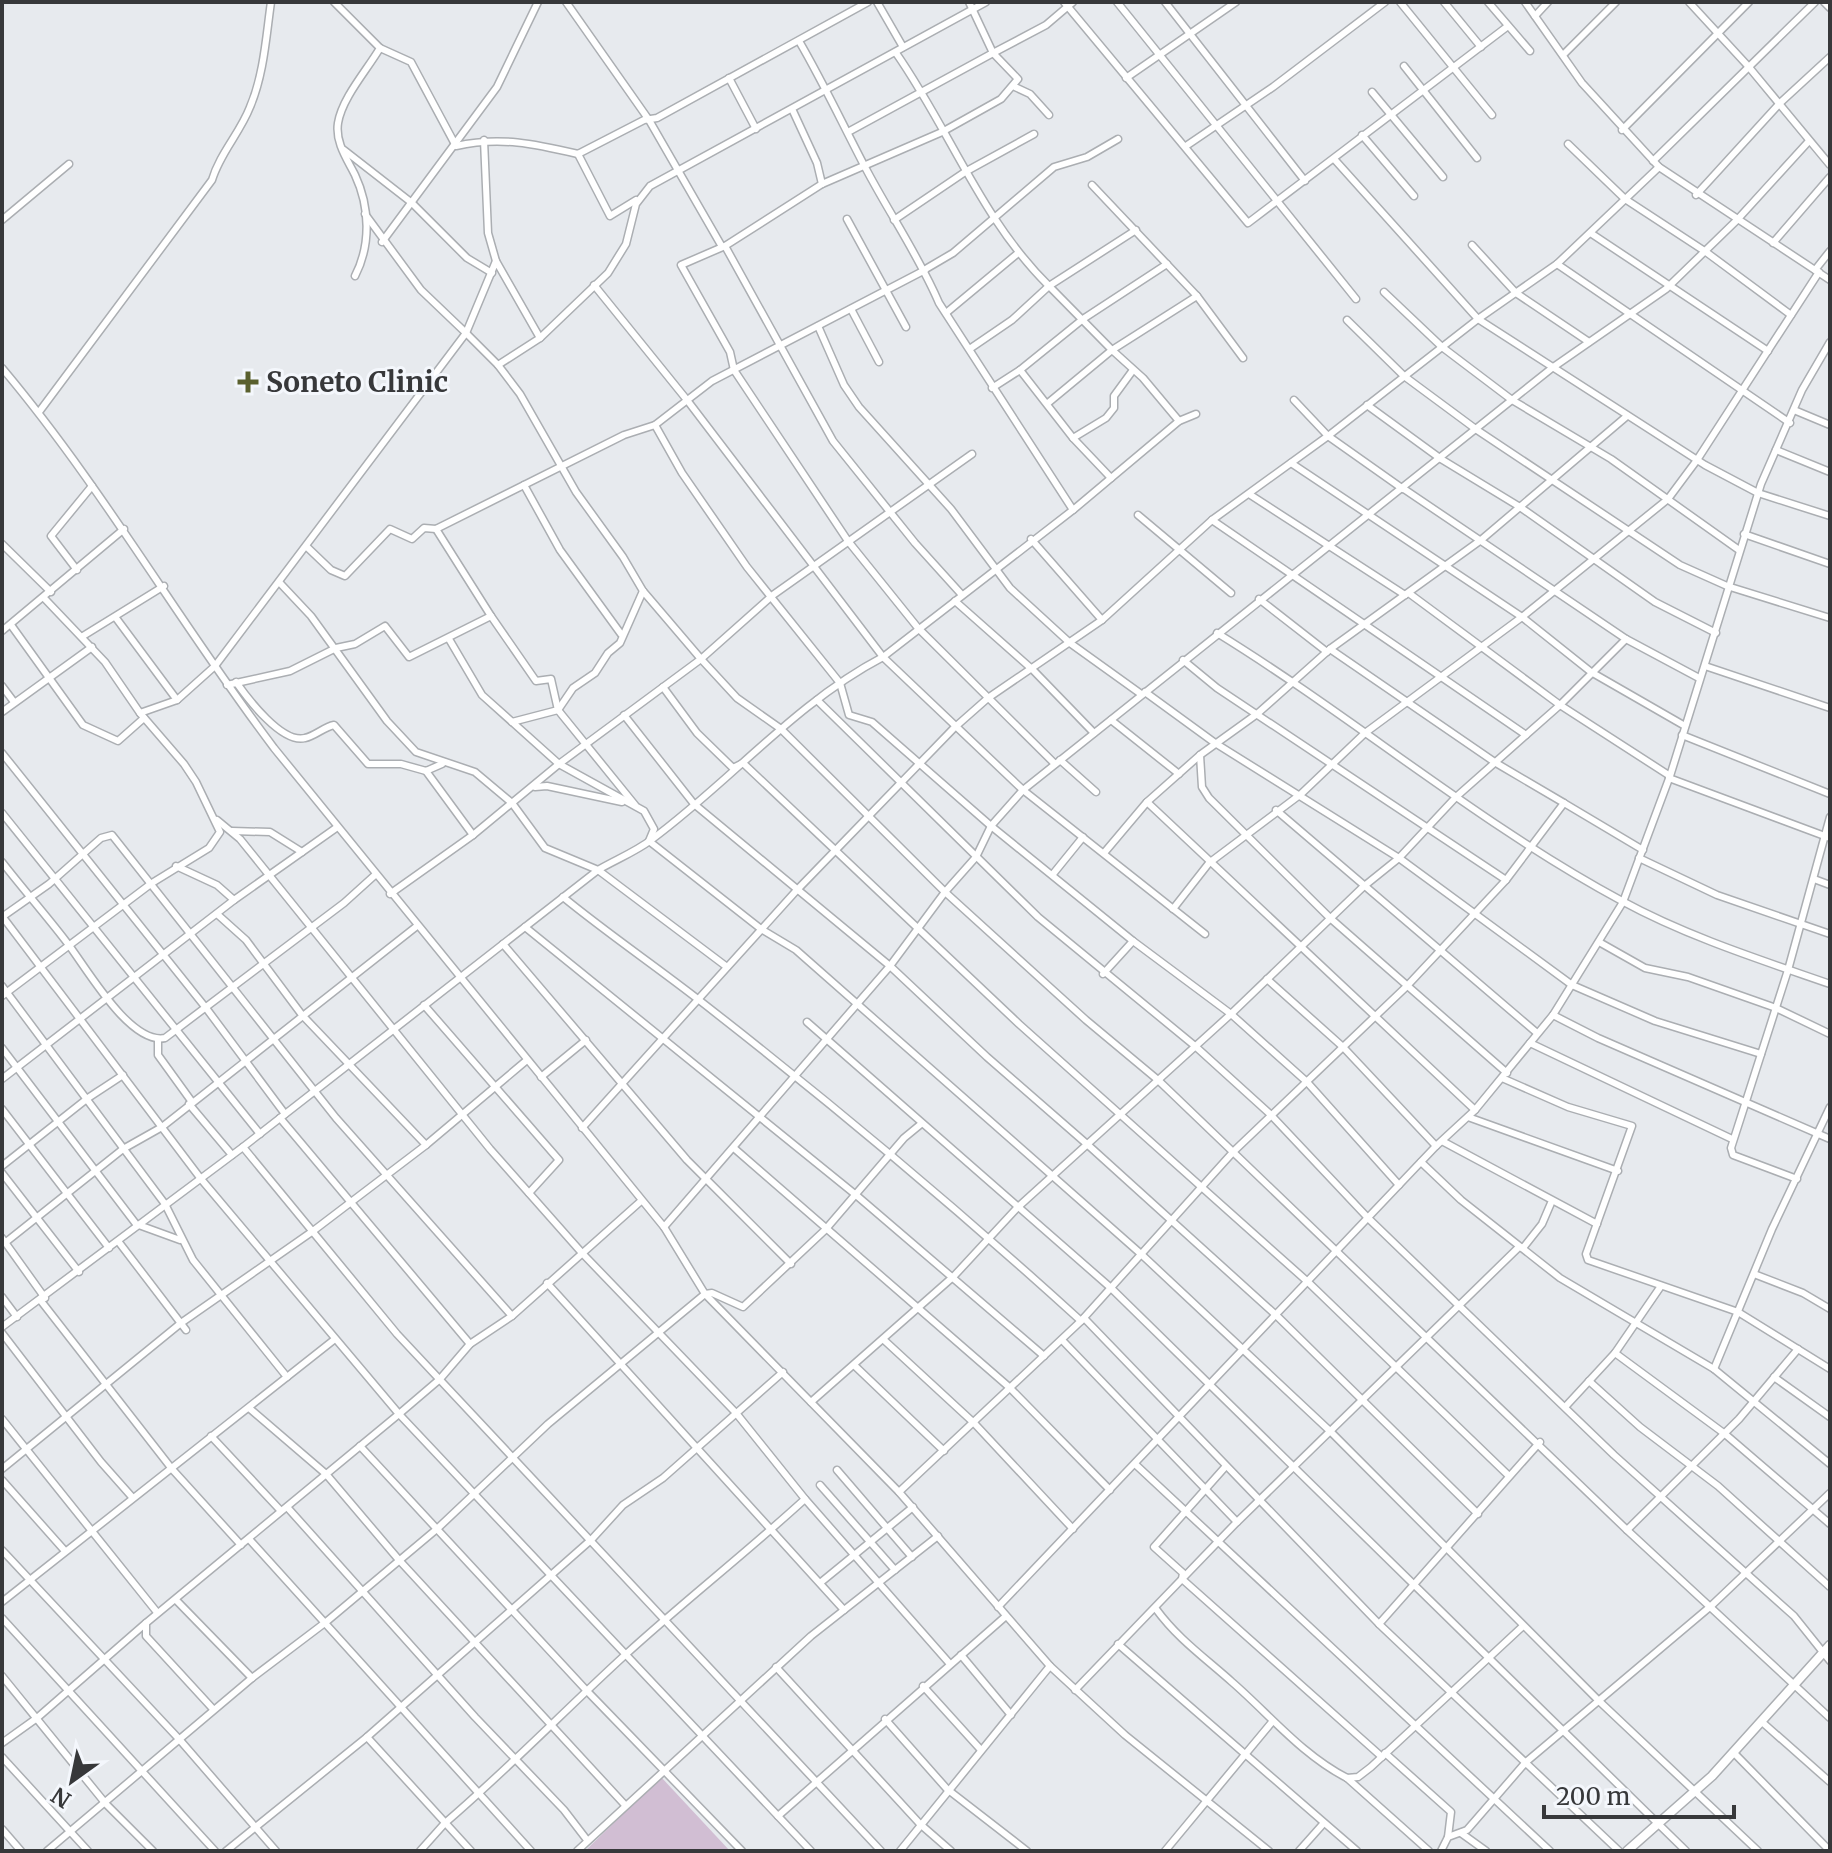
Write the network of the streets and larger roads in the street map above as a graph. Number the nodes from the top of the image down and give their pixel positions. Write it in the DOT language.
graph roads {
  1 [pos="271,2"];
  2 [pos="334,2"];
  3 [pos="538,2"];
  4 [pos="868,2"];
  5 [pos="877,2"];
  6 [pos="986,2"];
  7 [pos="1117,2"];
  8 [pos="1165,2"];
  9 [pos="1236,2"];
  10 [pos="1385,2"];
  11 [pos="1400,2"];
  12 [pos="1444,2"];
  13 [pos="1488,2"];
  14 [pos="1525,2"];
  15 [pos="1548,2"];
  16 [pos="1616,2"];
  17 [pos="1689,2"];
  18 [pos="1749,2"];
  19 [pos="1815,2"];
  20 [pos="1824,2"];
  21 [pos="569,3"];
  22 [pos="1068,3"];
  23 [pos="971,5"];
  24 [pos="1830,8"];
  25 [pos="1535,16"];
  26 [pos="1508,26"];
  27 [pos="1718,32"];
  28 [pos="1190,36"];
  29 [pos="799,41"];
  30 [pos="903,47"];
  31 [pos="1481,47"];
  32 [pos="380,48"];
  33 [pos="1530,51"];
  34 [pos="896,53"];
  35 [pos="993,53"];
  36 [pos="1563,55"];
  37 [pos="1159,56"];
  38 [pos="1830,57"];
  39 [pos="1404,66"];
  40 [pos="1748,66"];
  41 [pos="1452,68"];
  42 [pos="729,78"];
  43 [pos="1126,78"];
  44 [pos="1015,87"];
  45 [pos="828,90"];
  46 [pos="922,91"];
  47 [pos="1372,92"];
  48 [pos="1780,103"];
  49 [pos="1244,105"];
  50 [pos="793,111"];
  51 [pos="1049,115"];
  52 [pos="1492,115"];
  53 [pos="649,120"];
  54 [pos="1215,126"];
  55 [pos="756,129"];
  56 [pos="1622,130"];
  57 [pos="848,132"];
  58 [pos="942,132"];
  59 [pos="1034,134"];
  60 [pos="1360,134"];
  61 [pos="1118,139"];
  62 [pos="484,140"];
  63 [pos="1809,141"];
  64 [pos="1568,144"];
  65 [pos="456,146"];
  66 [pos="1186,146"];
  67 [pos="341,148"];
  68 [pos="578,154"];
  69 [pos="1477,158"];
  70 [pos="1335,160"];
  71 [pos="1653,161"];
  72 [pos="1830,163"];
  73 [pos="69,164"];
  74 [pos="865,167"];
  75 [pos="1659,167"];
  76 [pos="678,171"];
  77 [pos="965,172"];
  78 [pos="1443,177"];
  79 [pos="1830,177"];
  80 [pos="1305,181"];
  81 [pos="822,184"];
  82 [pos="1092,185"];
  83 [pos="1696,195"];
  84 [pos="643,196"];
  85 [pos="1414,196"];
  86 [pos="1625,199"];
  87 [pos="1276,202"];
  88 [pos="412,203"];
  89 [pos="365,214"];
  90 [pos="993,218"];
  91 [pos="847,219"];
  92 [pos="2,220"];
  93 [pos="894,220"];
  94 [pos="1737,220"];
  95 [pos="1136,230"];
  96 [pos="1592,234"];
  97 [pos="382,242"];
  98 [pos="1773,243"];
  99 [pos="1472,245"];
  100 [pos="723,246"];
  101 [pos="1830,251"];
  102 [pos="1706,252"];
  103 [pos="1017,254"];
  104 [pos="496,261"];
  105 [pos="1167,264"];
  106 [pos="1557,264"];
  107 [pos="925,270"];
  108 [pos="1817,271"];
  109 [pos="492,273"];
  110 [pos="355,276"];
  111 [pos="1830,280"];
  112 [pos="1671,284"];
  113 [pos="594,285"];
  114 [pos="1049,286"];
  115 [pos="888,289"];
  116 [pos="1384,292"];
  117 [pos="1516,293"];
  118 [pos="1197,296"];
  119 [pos="1356,299"];
  120 [pos="851,309"];
  121 [pos="946,313"];
  122 [pos="1630,315"];
  123 [pos="1791,315"];
  124 [pos="1083,319"];
  125 [pos="1478,319"];
  126 [pos="1347,320"];
  127 [pos="818,326"];
  128 [pos="906,327"];
  129 [pos="466,333"];
  130 [pos="540,338"];
  131 [pos="1589,342"];
  132 [pos="1830,342"];
  133 [pos="779,347"];
  134 [pos="1442,347"];
  135 [pos="971,348"];
  136 [pos="1112,350"];
  137 [pos="1768,351"];
  138 [pos="1243,358"];
  139 [pos="879,362"];
  140 [pos="498,365"];
  141 [pos="2,368"];
  142 [pos="1552,368"];
  143 [pos="734,370"];
  144 [pos="1020,370"];
  145 [pos="1133,370"];
  146 [pos="1404,376"];
  147 [pos="992,388"];
  148 [pos="1741,390"];
  149 [pos="687,400"];
  150 [pos="1294,400"];
  151 [pos="1512,400"];
  152 [pos="1048,403"];
  153 [pos="1367,405"];
  154 [pos="1794,410"];
  155 [pos="39,412"];
  156 [pos="1196,414"];
  157 [pos="1627,416"];
  158 [pos="1179,421"];
  159 [pos="1790,423"];
  160 [pos="655,425"];
  161 [pos="1830,425"];
  162 [pos="1477,430"];
  163 [pos="1328,436"];
  164 [pos="1073,438"];
  165 [pos="1591,446"];
  166 [pos="1776,450"];
  167 [pos="972,454"];
  168 [pos="1441,459"];
  169 [pos="1697,460"];
  170 [pos="1291,463"];
  171 [pos="563,466"];
  172 [pos="1830,472"];
  173 [pos="1111,478"];
  174 [pos="1553,479"];
  175 [pos="929,484"];
  176 [pos="524,485"];
  177 [pos="92,486"];
  178 [pos="1404,489"];
  179 [pos="1758,493"];
  180 [pos="1249,494"];
  181 [pos="1668,499"];
  182 [pos="1520,507"];
  183 [pos="1073,510"];
  184 [pos="891,513"];
  185 [pos="1138,515"];
  186 [pos="1367,515"];
  187 [pos="1830,516"];
  188 [pos="1212,520"];
  189 [pos="124,529"];
  190 [pos="436,529"];
  191 [pos="1627,530"];
  192 [pos="1744,534"];
  193 [pos="1031,539"];
  194 [pos="1481,540"];
  195 [pos="848,541"];
  196 [pos="2,544"];
  197 [pos="1330,544"];
  198 [pos="307,547"];
  199 [pos="1739,550"];
  200 [pos="1177,551"];
  201 [pos="1593,560"];
  202 [pos="1830,564"];
  203 [pos="1445,567"];
  204 [pos="814,568"];
  205 [pos="995,568"];
  206 [pos="77,570"];
  207 [pos="1291,573"];
  208 [pos="279,582"];
  209 [pos="164,586"];
  210 [pos="1727,586"];
  211 [pos="1557,589"];
  212 [pos="643,591"];
  213 [pos="51,592"];
  214 [pos="1231,593"];
  215 [pos="1408,594"];
  216 [pos="773,595"];
  217 [pos="962,595"];
  218 [pos="44,598"];
  219 [pos="1259,599"];
  220 [pos="955,601"];
  221 [pos="491,616"];
  222 [pos="1522,617"];
  223 [pos="116,618"];
  224 [pos="1830,618"];
  225 [pos="1102,620"];
  226 [pos="1365,623"];
  227 [pos="11,625"];
  228 [pos="918,628"];
  229 [pos="2,631"];
  230 [pos="1217,633"];
  231 [pos="1716,633"];
  232 [pos="621,634"];
  233 [pos="83,636"];
  234 [pos="449,639"];
  235 [pos="1626,639"];
  236 [pos="1070,643"];
  237 [pos="1481,646"];
  238 [pos="92,647"];
  239 [pos="336,648"];
  240 [pos="1329,651"];
  241 [pos="883,657"];
  242 [pos="701,659"];
  243 [pos="1183,660"];
  244 [pos="215,666"];
  245 [pos="1705,666"];
  246 [pos="1033,670"];
  247 [pos="1591,672"];
  248 [pos="1442,675"];
  249 [pos="48,678"];
  250 [pos="1699,678"];
  251 [pos="1296,681"];
  252 [pos="236,682"];
  253 [pos="840,683"];
  254 [pos="227,685"];
  255 [pos="2,686"];
  256 [pos="663,687"];
  257 [pos="1143,693"];
  258 [pos="988,698"];
  259 [pos="177,700"];
  260 [pos="817,700"];
  261 [pos="14,702"];
  262 [pos="1405,703"];
  263 [pos="1560,705"];
  264 [pos="1830,708"];
  265 [pos="558,710"];
  266 [pos="2,712"];
  267 [pos="1257,714"];
  268 [pos="624,715"];
  269 [pos="142,716"];
  270 [pos="1111,720"];
  271 [pos="512,722"];
  272 [pos="1685,726"];
  273 [pos="954,728"];
  274 [pos="781,729"];
  275 [pos="1094,733"];
  276 [pos="1365,733"];
  277 [pos="1526,735"];
  278 [pos="1682,735"];
  279 [pos="586,743"];
  280 [pos="1215,743"];
  281 [pos="2,753"];
  282 [pos="1200,755"];
  283 [pos="921,762"];
  284 [pos="1058,762"];
  285 [pos="743,763"];
  286 [pos="1334,763"];
  287 [pos="1496,763"];
  288 [pos="442,764"];
  289 [pos="559,764"];
  290 [pos="426,771"];
  291 [pos="1179,774"];
  292 [pos="1670,777"];
  293 [pos="901,785"];
  294 [pos="535,787"];
  295 [pos="1023,790"];
  296 [pos="1096,792"];
  297 [pos="1301,794"];
  298 [pos="1830,794"];
  299 [pos="1456,797"];
  300 [pos="1147,802"];
  301 [pos="512,803"];
  302 [pos="624,803"];
  303 [pos="1564,803"];
  304 [pos="694,804"];
  305 [pos="635,805"];
  306 [pos="1276,810"];
  307 [pos="2,813"];
  308 [pos="866,816"];
  309 [pos="1830,817"];
  310 [pos="217,820"];
  311 [pos="991,826"];
  312 [pos="336,828"];
  313 [pos="1431,828"];
  314 [pos="232,831"];
  315 [pos="1247,832"];
  316 [pos="473,835"];
  317 [pos="1083,837"];
  318 [pos="1828,837"];
  319 [pos="649,841"];
  320 [pos="1531,845"];
  321 [pos="836,848"];
  322 [pos="1643,850"];
  323 [pos="83,852"];
  324 [pos="302,852"];
  325 [pos="1104,853"];
  326 [pos="976,857"];
  327 [pos="1399,858"];
  328 [pos="1639,858"];
  329 [pos="2,862"];
  330 [pos="1209,863"];
  331 [pos="176,866"];
  332 [pos="598,870"];
  333 [pos="1053,874"];
  334 [pos="375,875"];
  335 [pos="268,877"];
  336 [pos="56,878"];
  337 [pos="1814,879"];
  338 [pos="1506,880"];
  339 [pos="152,883"];
  340 [pos="1830,885"];
  341 [pos="1363,887"];
  342 [pos="796,891"];
  343 [pos="945,892"];
  344 [pos="390,894"];
  345 [pos="31,896"];
  346 [pos="563,897"];
  347 [pos="234,900"];
  348 [pos="1623,902"];
  349 [pos="124,905"];
  350 [pos="1173,909"];
  351 [pos="1472,913"];
  352 [pos="217,914"];
  353 [pos="2,917"];
  354 [pos="1330,918"];
  355 [pos="1802,923"];
  356 [pos="94,925"];
  357 [pos="417,926"];
  358 [pos="919,926"];
  359 [pos="525,927"];
  360 [pos="309,928"];
  361 [pos="761,929"];
  362 [pos="1205,934"];
  363 [pos="1830,934"];
  364 [pos="192,935"];
  365 [pos="1133,941"];
  366 [pos="1599,942"];
  367 [pos="503,944"];
  368 [pos="69,945"];
  369 [pos="1300,947"];
  370 [pos="1439,949"];
  371 [pos="164,955"];
  372 [pos="264,964"];
  373 [pos="890,966"];
  374 [pos="727,967"];
  375 [pos="40,968"];
  376 [pos="1788,970"];
  377 [pos="1103,974"];
  378 [pos="135,977"];
  379 [pos="458,977"];
  380 [pos="350,979"];
  381 [pos="1267,979"];
  382 [pos="1830,984"];
  383 [pos="1572,985"];
  384 [pos="1407,986"];
  385 [pos="234,988"];
  386 [pos="4,992"];
  387 [pos="107,999"];
  388 [pos="698,999"];
  389 [pos="858,1004"];
  390 [pos="424,1005"];
  391 [pos="206,1008"];
  392 [pos="1776,1008"];
  393 [pos="1231,1014"];
  394 [pos="1375,1014"];
  395 [pos="302,1015"];
  396 [pos="1553,1015"];
  397 [pos="81,1021"];
  398 [pos="807,1022"];
  399 [pos="177,1029"];
  400 [pos="392,1031"];
  401 [pos="1537,1033"];
  402 [pos="1830,1034"];
  403 [pos="274,1037"];
  404 [pos="665,1038"];
  405 [pos="158,1040"];
  406 [pos="586,1040"];
  407 [pos="828,1042"];
  408 [pos="1530,1043"];
  409 [pos="46,1044"];
  410 [pos="1195,1046"];
  411 [pos="1343,1047"];
  412 [pos="2,1048"];
  413 [pos="1761,1054"];
  414 [pos="245,1059"];
  415 [pos="527,1060"];
  416 [pos="348,1065"];
  417 [pos="17,1067"];
  418 [pos="123,1075"];
  419 [pos="1504,1075"];
  420 [pos="541,1077"];
  421 [pos="2,1079"];
  422 [pos="796,1079"];
  423 [pos="1158,1080"];
  424 [pos="219,1081"];
  425 [pos="622,1082"];
  426 [pos="1307,1082"];
  427 [pos="495,1086"];
  428 [pos="315,1091"];
  429 [pos="88,1098"];
  430 [pos="1746,1102"];
  431 [pos="190,1103"];
  432 [pos="1830,1107"];
  433 [pos="2,1109"];
  434 [pos="1475,1110"];
  435 [pos="462,1114"];
  436 [pos="1123,1114"];
  437 [pos="1270,1114"];
  438 [pos="282,1116"];
  439 [pos="762,1117"];
  440 [pos="1468,1117"];
  441 [pos="57,1124"];
  442 [pos="921,1124"];
  443 [pos="162,1127"];
  444 [pos="582,1128"];
  445 [pos="1818,1132"];
  446 [pos="260,1134"];
  447 [pos="1732,1139"];
  448 [pos="1830,1139"];
  449 [pos="1439,1143"];
  450 [pos="426,1145"];
  451 [pos="1088,1145"];
  452 [pos="29,1146"];
  453 [pos="243,1147"];
  454 [pos="123,1149"];
  455 [pos="735,1149"];
  456 [pos="1234,1151"];
  457 [pos="232,1155"];
  458 [pos="890,1156"];
  459 [pos="1421,1162"];
  460 [pos="2,1166"];
  461 [pos="94,1171"];
  462 [pos="1618,1171"];
  463 [pos="2,1173"];
  464 [pos="387,1173"];
  465 [pos="1053,1177"];
  466 [pos="201,1179"];
  467 [pos="1797,1179"];
  468 [pos="707,1180"];
  469 [pos="1399,1185"];
  470 [pos="1204,1186"];
  471 [pos="65,1193"];
  472 [pos="529,1193"];
  473 [pos="856,1195"];
  474 [pos="349,1201"];
  475 [pos="641,1201"];
  476 [pos="1551,1203"];
  477 [pos="165,1204"];
  478 [pos="1017,1208"];
  479 [pos="36,1218"];
  480 [pos="1368,1218"];
  481 [pos="1171,1222"];
  482 [pos="136,1224"];
  483 [pos="1597,1224"];
  484 [pos="664,1227"];
  485 [pos="825,1230"];
  486 [pos="313,1231"];
  487 [pos="989,1237"];
  488 [pos="4,1240"];
  489 [pos="118,1241"];
  490 [pos="181,1241"];
  491 [pos="1519,1247"];
  492 [pos="109,1248"];
  493 [pos="1340,1251"];
  494 [pos="582,1253"];
  495 [pos="1141,1254"];
  496 [pos="791,1264"];
  497 [pos="79,1272"];
  498 [pos="1754,1274"];
  499 [pos="954,1276"];
  500 [pos="547,1283"];
  501 [pos="1309,1283"];
  502 [pos="1661,1286"];
  503 [pos="1111,1288"];
  504 [pos="705,1294"];
  505 [pos="221,1296"];
  506 [pos="2,1297"];
  507 [pos="43,1300"];
  508 [pos="1460,1305"];
  509 [pos="918,1309"];
  510 [pos="1830,1309"];
  511 [pos="1738,1312"];
  512 [pos="512,1316"];
  513 [pos="1277,1316"];
  514 [pos="17,1317"];
  515 [pos="1083,1320"];
  516 [pos="1639,1322"];
  517 [pos="184,1326"];
  518 [pos="2,1330"];
  519 [pos="659,1335"];
  520 [pos="1427,1337"];
  521 [pos="335,1339"];
  522 [pos="884,1340"];
  523 [pos="1062,1340"];
  524 [pos="470,1344"];
  525 [pos="1798,1349"];
  526 [pos="1244,1351"];
  527 [pos="1615,1353"];
  528 [pos="1044,1356"];
  529 [pos="621,1365"];
  530 [pos="855,1366"];
  531 [pos="1394,1369"];
  532 [pos="1714,1369"];
  533 [pos="1830,1369"];
  534 [pos="783,1372"];
  535 [pos="287,1377"];
  536 [pos="1774,1377"];
  537 [pos="440,1379"];
  538 [pos="1589,1381"];
  539 [pos="1212,1383"];
  540 [pos="108,1386"];
  541 [pos="1009,1387"];
  542 [pos="1362,1401"];
  543 [pos="811,1402"];
  544 [pos="1753,1402"];
  545 [pos="1566,1406"];
  546 [pos="249,1408"];
  547 [pos="736,1413"];
  548 [pos="399,1414"];
  549 [pos="1181,1416"];
  550 [pos="69,1417"];
  551 [pos="1830,1417"];
  552 [pos="2,1419"];
  553 [pos="974,1423"];
  554 [pos="1331,1432"];
  555 [pos="1725,1434"];
  556 [pos="211,1436"];
  557 [pos="1156,1441"];
  558 [pos="1540,1442"];
  559 [pos="360,1446"];
  560 [pos="698,1446"];
  561 [pos="25,1449"];
  562 [pos="944,1451"];
  563 [pos="515,1458"];
  564 [pos="1135,1464"];
  565 [pos="1830,1464"];
  566 [pos="1296,1465"];
  567 [pos="1226,1466"];
  568 [pos="1691,1468"];
  569 [pos="2,1469"];
  570 [pos="172,1469"];
  571 [pos="837,1470"];
  572 [pos="326,1474"];
  573 [pos="1509,1476"];
  574 [pos="2,1480"];
  575 [pos="820,1485"];
  576 [pos="1110,1490"];
  577 [pos="1205,1490"];
  578 [pos="899,1492"];
  579 [pos="1830,1493"];
  580 [pos="476,1494"];
  581 [pos="1662,1496"];
  582 [pos="132,1497"];
  583 [pos="805,1499"];
  584 [pos="1259,1500"];
  585 [pos="913,1507"];
  586 [pos="1814,1507"];
  587 [pos="284,1509"];
  588 [pos="1185,1512"];
  589 [pos="1478,1514"];
  590 [pos="1237,1522"];
  591 [pos="1830,1524"];
  592 [pos="438,1528"];
  593 [pos="887,1528"];
  594 [pos="772,1529"];
  595 [pos="1073,1529"];
  596 [pos="89,1530"];
  597 [pos="1627,1530"];
  598 [pos="938,1536"];
  599 [pos="249,1539"];
  600 [pos="592,1539"];
  601 [pos="1778,1540"];
  602 [pos="870,1542"];
  603 [pos="1218,1542"];
  604 [pos="241,1545"];
  605 [pos="2,1550"];
  606 [pos="1448,1550"];
  607 [pos="65,1551"];
  608 [pos="854,1555"];
  609 [pos="912,1557"];
  610 [pos="399,1560"];
  611 [pos="895,1570"];
  612 [pos="1747,1571"];
  613 [pos="552,1574"];
  614 [pos="1182,1579"];
  615 [pos="30,1580"];
  616 [pos="820,1583"];
  617 [pos="878,1583"];
  618 [pos="1415,1587"];
  619 [pos="1830,1587"];
  620 [pos="362,1590"];
  621 [pos="176,1600"];
  622 [pos="2,1602"];
  623 [pos="1711,1606"];
  624 [pos="998,1607"];
  625 [pos="512,1609"];
  626 [pos="1156,1609"];
  627 [pos="844,1610"];
  628 [pos="156,1611"];
  629 [pos="1006,1616"];
  630 [pos="2,1618"];
  631 [pos="326,1622"];
  632 [pos="146,1623"];
  633 [pos="666,1623"];
  634 [pos="1379,1624"];
  635 [pos="1523,1626"];
  636 [pos="476,1641"];
  637 [pos="1118,1644"];
  638 [pos="1830,1645"];
  639 [pos="1823,1653"];
  640 [pos="627,1654"];
  641 [pos="961,1655"];
  642 [pos="104,1659"];
  643 [pos="1490,1659"];
  644 [pos="1830,1661"];
  645 [pos="950,1664"];
  646 [pos="1050,1666"];
  647 [pos="776,1667"];
  648 [pos="438,1675"];
  649 [pos="2,1676"];
  650 [pos="252,1678"];
  651 [pos="1792,1685"];
  652 [pos="923,1686"];
  653 [pos="68,1690"];
  654 [pos="1075,1690"];
  655 [pos="587,1691"];
  656 [pos="1450,1691"];
  657 [pos="741,1699"];
  658 [pos="1599,1701"];
  659 [pos="400,1707"];
  660 [pos="213,1709"];
  661 [pos="1011,1715"];
  662 [pos="37,1718"];
  663 [pos="1830,1718"];
  664 [pos="885,1719"];
  665 [pos="1272,1722"];
  666 [pos="1762,1722"];
  667 [pos="1414,1724"];
  668 [pos="550,1726"];
  669 [pos="1563,1729"];
  670 [pos="704,1735"];
  671 [pos="367,1737"];
  672 [pos="179,1739"];
  673 [pos="2,1743"];
  674 [pos="852,1749"];
  675 [pos="981,1750"];
  676 [pos="1734,1753"];
  677 [pos="1384,1755"];
  678 [pos="1245,1756"];
  679 [pos="2,1757"];
  680 [pos="515,1760"];
  681 [pos="1526,1762"];
  682 [pos="664,1770"];
  683 [pos="142,1771"];
  684 [pos="1347,1778"];
  685 [pos="1830,1782"];
  686 [pos="816,1783"];
  687 [pos="947,1789"];
  688 [pos="1694,1791"];
  689 [pos="480,1794"];
  690 [pos="1494,1796"];
  691 [pos="1206,1800"];
  692 [pos="106,1804"];
  693 [pos="625,1805"];
  694 [pos="778,1816"];
  695 [pos="445,1823"];
  696 [pos="920,1824"];
  697 [pos="1323,1824"];
  698 [pos="1661,1824"];
  699 [pos="256,1828"];
  700 [pos="2,1829"];
  701 [pos="71,1832"];
  702 [pos="1461,1833"];
  703 [pos="1448,1837"];
  704 [pos="587,1840"];
  705 [pos="1828,1849"];
  706 [pos="21,1851"];
  707 [pos="47,1851"];
  708 [pos="88,1851"];
  709 [pos="153,1851"];
  710 [pos="215,1851"];
  711 [pos="226,1851"];
  712 [pos="276,1851"];
  713 [pos="420,1851"];
  714 [pos="471,1851"];
  715 [pos="531,1851"];
  716 [pos="577,1851"];
  717 [pos="742,1851"];
  718 [pos="811,1851"];
  719 [pos="881,1851"];
  720 [pos="900,1851"];
  721 [pos="951,1851"];
  722 [pos="1027,1851"];
  723 [pos="1165,1851"];
  724 [pos="1269,1851"];
  725 [pos="1299,1851"];
  726 [pos="1357,1851"];
  727 [pos="1429,1851"];
  728 [pos="1441,1851"];
  729 [pos="1486,1851"];
  730 [pos="1550,1851"];
  731 [pos="1619,1851"];
  732 [pos="1627,1851"];
  733 [pos="1686,1851"];
  734 [pos="1758,1851"];
  1 -- 155 [label="street"];
  2 -- 32 [label="street"];
  3 -- 65 [label="street"];
  4 -- 29 [label="street"];
  5 -- 30 [label="street"];
  6 -- 23 [label="street"];
  7 -- 37 [label="street"];
  8 -- 28 [label="street"];
  9 -- 28 [label="street"];
  10 -- 49 [label="street"];
  11 -- 41 [label="street"];
  12 -- 31 [label="street"];
  13 -- 26 [label="street"];
  14 -- 25 [label="street"];
  15 -- 25 [label="street"];
  16 -- 36 [label="street"];
  17 -- 27 [label="street"];
  18 -- 27 [label="street"];
  19 -- 40 [label="street"];
  20 -- 24 [label="street"];
  21 -- 53 [label="street"];
  22 -- 35 [label="street"];
  22 -- 43 [label="street"];
  23 -- 30 [label="street"];
  23 -- 35 [label="street"];
  25 -- 36 [label="street"];
  26 -- 31 [label="street"];
  26 -- 33 [label="street"];
  27 -- 40 [label="street"];
  27 -- 56 [label="street"];
  28 -- 37 [label="street"];
  28 -- 49 [label="street"];
  29 -- 42 [label="street"];
  29 -- 45 [label="street"];
  30 -- 34 [label="street"];
  31 -- 41 [label="street"];
  32 -- 65 [label="street"];
  32 -- 67 [label="street"];
  34 -- 45 [label="street"];
  34 -- 46 [label="street"];
  35 -- 44 [label="street"];
  35 -- 46 [label="street"];
  36 -- 56 [label="street"];
  37 -- 43 [label="street"];
  37 -- 54 [label="street"];
  38 -- 48 [label="street"];
  39 -- 69 [label="street"];
  40 -- 48 [label="street"];
  40 -- 71 [label="street"];
  41 -- 52 [label="street"];
  41 -- 80 [label="street"];
  42 -- 53 [label="street"];
  42 -- 55 [label="street"];
  43 -- 66 [label="street"];
  44 -- 51 [label="street"];
  44 -- 58 [label="street"];
  45 -- 55 [label="street"];
  45 -- 57 [label="street"];
  46 -- 57 [label="street"];
  46 -- 58 [label="street"];
  47 -- 78 [label="street"];
  48 -- 63 [label="street"];
  48 -- 83 [label="street"];
  49 -- 54 [label="street"];
  49 -- 80 [label="street"];
  50 -- 81 [label="street"];
  53 -- 68 [label="street"];
  53 -- 76 [label="street"];
  54 -- 66 [label="street"];
  54 -- 87 [label="street"];
  55 -- 76 [label="street"];
  56 -- 71 [label="street"];
  57 -- 74 [label="street"];
  58 -- 74 [label="street"];
  58 -- 77 [label="street"];
  59 -- 77 [label="street"];
  60 -- 85 [label="street"];
  61 -- 90 [label="street"];
  62 -- 65 [label="street"];
  62 -- 68 [label="street"];
  62 -- 104 [label="street"];
  63 -- 72 [label="street"];
  63 -- 94 [label="street"];
  64 -- 86 [label="street"];
  65 -- 88 [label="street"];
  66 -- 87 [label="street"];
  67 -- 88 [label="street"];
  67 -- 89 [label="street"];
  68 -- 84 [label="street"];
  70 -- 125 [label="street"];
  71 -- 75 [label="street"];
  73 -- 92 [label="street"];
  74 -- 81 [label="street"];
  74 -- 93 [label="street"];
  75 -- 83 [label="street"];
  75 -- 86 [label="street"];
  76 -- 84 [label="street"];
  76 -- 100 [label="street"];
  77 -- 90 [label="street"];
  77 -- 93 [label="street"];
  79 -- 98 [label="street"];
  80 -- 87 [label="street"];
  81 -- 100 [label="street"];
  82 -- 95 [label="street"];
  83 -- 94 [label="street"];
  84 -- 113 [label="street"];
  86 -- 96 [label="street"];
  86 -- 102 [label="street"];
  87 -- 119 [label="street"];
  88 -- 97 [label="street"];
  88 -- 109 [label="street"];
  89 -- 97 [label="street"];
  89 -- 110 [label="street"];
  90 -- 103 [label="street"];
  90 -- 107 [label="street"];
  91 -- 115 [label="street"];
  93 -- 107 [label="street"];
  94 -- 98 [label="street"];
  94 -- 102 [label="street"];
  95 -- 105 [label="street"];
  95 -- 114 [label="street"];
  96 -- 106 [label="street"];
  96 -- 112 [label="street"];
  97 -- 129 [label="street"];
  98 -- 108 [label="street"];
  99 -- 117 [label="street"];
  100 -- 133 [label="street"];
  100 -- 143 [label="street"];
  101 -- 108 [label="street"];
  102 -- 112 [label="street"];
  102 -- 123 [label="street"];
  103 -- 114 [label="street"];
  103 -- 121 [label="street"];
  104 -- 109 [label="street"];
  104 -- 130 [label="street"];
  105 -- 118 [label="street"];
  105 -- 124 [label="street"];
  106 -- 117 [label="street"];
  106 -- 122 [label="street"];
  107 -- 115 [label="street"];
  107 -- 121 [label="street"];
  107 -- 133 [label="street"];
  108 -- 111 [label="street"];
  108 -- 123 [label="street"];
  109 -- 129 [label="street"];
  112 -- 122 [label="street"];
  112 -- 137 [label="street"];
  113 -- 130 [label="street"];
  113 -- 149 [label="street"];
  114 -- 124 [label="street"];
  114 -- 135 [label="street"];
  115 -- 120 [label="street"];
  115 -- 128 [label="street"];
  116 -- 134 [label="street"];
  117 -- 125 [label="street"];
  117 -- 131 [label="street"];
  118 -- 136 [label="street"];
  118 -- 138 [label="street"];
  120 -- 127 [label="street"];
  120 -- 139 [label="street"];
  121 -- 135 [label="street"];
  122 -- 131 [label="street"];
  122 -- 148 [label="street"];
  123 -- 137 [label="street"];
  124 -- 136 [label="street"];
  124 -- 144 [label="street"];
  125 -- 134 [label="street"];
  125 -- 142 [label="street"];
  126 -- 146 [label="street"];
  127 -- 133 [label="street"];
  127 -- 175 [label="street"];
  129 -- 140 [label="street"];
  129 -- 198 [label="street"];
  130 -- 140 [label="street"];
  131 -- 142 [label="street"];
  132 -- 154 [label="street"];
  133 -- 143 [label="street"];
  133 -- 184 [label="street"];
  134 -- 146 [label="street"];
  134 -- 151 [label="street"];
  135 -- 147 [label="street"];
  136 -- 145 [label="street"];
  136 -- 152 [label="street"];
  137 -- 148 [label="street"];
  140 -- 171 [label="street"];
  141 -- 155 [label="street"];
  142 -- 151 [label="street"];
  142 -- 157 [label="street"];
  143 -- 149 [label="street"];
  143 -- 195 [label="street"];
  144 -- 147 [label="street"];
  144 -- 152 [label="street"];
  145 -- 158 [label="street"];
  145 -- 164 [label="street"];
  146 -- 153 [label="street"];
  146 -- 162 [label="street"];
  147 -- 183 [label="street"];
  148 -- 159 [label="street"];
  148 -- 169 [label="street"];
  149 -- 160 [label="street"];
  149 -- 204 [label="street"];
  150 -- 163 [label="street"];
  151 -- 162 [label="street"];
  151 -- 165 [label="street"];
  152 -- 164 [label="street"];
  153 -- 163 [label="street"];
  153 -- 168 [label="street"];
  154 -- 159 [label="street"];
  154 -- 161 [label="street"];
  155 -- 177 [label="street"];
  156 -- 158 [label="street"];
  157 -- 165 [label="street"];
  157 -- 169 [label="street"];
  158 -- 173 [label="street"];
  159 -- 166 [label="street"];
  160 -- 171 [label="street"];
  160 -- 216 [label="street"];
  162 -- 168 [label="street"];
  162 -- 174 [label="street"];
  163 -- 170 [label="street"];
  163 -- 178 [label="street"];
  164 -- 173 [label="street"];
  165 -- 174 [label="street"];
  165 -- 181 [label="street"];
  166 -- 172 [label="street"];
  166 -- 179 [label="street"];
  167 -- 175 [label="street"];
  168 -- 178 [label="street"];
  168 -- 182 [label="street"];
  169 -- 179 [label="street"];
  169 -- 181 [label="street"];
  170 -- 180 [label="street"];
  170 -- 186 [label="street"];
  171 -- 176 [label="street"];
  171 -- 212 [label="street"];
  173 -- 183 [label="street"];
  174 -- 182 [label="street"];
  174 -- 191 [label="street"];
  175 -- 184 [label="street"];
  175 -- 205 [label="street"];
  176 -- 190 [label="street"];
  176 -- 232 [label="street"];
  177 -- 189 [label="street"];
  177 -- 206 [label="street"];
  178 -- 186 [label="street"];
  178 -- 194 [label="street"];
  179 -- 187 [label="street"];
  179 -- 192 [label="street"];
  180 -- 188 [label="street"];
  180 -- 197 [label="street"];
  181 -- 191 [label="street"];
  181 -- 199 [label="street"];
  182 -- 194 [label="street"];
  182 -- 201 [label="street"];
  183 -- 193 [label="street"];
  184 -- 195 [label="street"];
  184 -- 217 [label="street"];
  185 -- 200 [label="street"];
  186 -- 197 [label="street"];
  186 -- 203 [label="street"];
  188 -- 200 [label="street"];
  188 -- 207 [label="street"];
  189 -- 206 [label="street"];
  189 -- 209 [label="street"];
  190 -- 198 [label="street"];
  190 -- 221 [label="street"];
  191 -- 201 [label="street"];
  191 -- 210 [label="street"];
  192 -- 199 [label="street"];
  192 -- 202 [label="street"];
  193 -- 205 [label="street"];
  193 -- 225 [label="street"];
  194 -- 203 [label="street"];
  194 -- 211 [label="street"];
  195 -- 204 [label="street"];
  195 -- 228 [label="street"];
  196 -- 213 [label="street"];
  197 -- 207 [label="street"];
  197 -- 215 [label="street"];
  198 -- 208 [label="street"];
  199 -- 210 [label="street"];
  200 -- 214 [label="street"];
  200 -- 225 [label="street"];
  201 -- 211 [label="street"];
  201 -- 231 [label="street"];
  203 -- 215 [label="street"];
  203 -- 222 [label="street"];
  204 -- 216 [label="street"];
  204 -- 241 [label="street"];
  205 -- 217 [label="street"];
  205 -- 236 [label="street"];
  206 -- 213 [label="street"];
  207 -- 219 [label="street"];
  207 -- 226 [label="street"];
  208 -- 239 [label="street"];
  208 -- 244 [label="street"];
  209 -- 223 [label="street"];
  209 -- 244 [label="street"];
  210 -- 224 [label="street"];
  210 -- 231 [label="street"];
  211 -- 222 [label="street"];
  211 -- 235 [label="street"];
  212 -- 232 [label="street"];
  212 -- 242 [label="street"];
  213 -- 218 [label="street"];
  215 -- 226 [label="street"];
  215 -- 237 [label="street"];
  216 -- 242 [label="street"];
  216 -- 253 [label="street"];
  217 -- 220 [label="street"];
  218 -- 227 [label="street"];
  218 -- 233 [label="street"];
  219 -- 230 [label="street"];
  219 -- 240 [label="street"];
  220 -- 228 [label="street"];
  220 -- 246 [label="street"];
  221 -- 234 [label="street"];
  221 -- 265 [label="street"];
  222 -- 237 [label="street"];
  222 -- 247 [label="street"];
  223 -- 233 [label="street"];
  223 -- 259 [label="street"];
  225 -- 236 [label="street"];
  226 -- 240 [label="street"];
  226 -- 248 [label="street"];
  227 -- 229 [label="street"];
  227 -- 249 [label="street"];
  228 -- 241 [label="street"];
  228 -- 258 [label="street"];
  230 -- 243 [label="street"];
  230 -- 251 [label="street"];
  231 -- 245 [label="street"];
  232 -- 265 [label="street"];
  233 -- 238 [label="street"];
  234 -- 239 [label="street"];
  234 -- 271 [label="street"];
  235 -- 247 [label="street"];
  235 -- 250 [label="street"];
  236 -- 246 [label="street"];
  236 -- 257 [label="street"];
  237 -- 248 [label="street"];
  237 -- 263 [label="street"];
  238 -- 249 [label="street"];
  238 -- 269 [label="street"];
  239 -- 252 [label="street"];
  239 -- 288 [label="street"];
  240 -- 251 [label="street"];
  240 -- 262 [label="street"];
  241 -- 253 [label="street"];
  241 -- 273 [label="street"];
  242 -- 256 [label="street"];
  242 -- 274 [label="street"];
  243 -- 257 [label="street"];
  243 -- 267 [label="street"];
  244 -- 254 [label="street"];
  244 -- 259 [label="street"];
  245 -- 250 [label="street"];
  245 -- 264 [label="street"];
  246 -- 258 [label="street"];
  246 -- 275 [label="street"];
  247 -- 263 [label="street"];
  247 -- 272 [label="street"];
  248 -- 262 [label="street"];
  248 -- 277 [label="street"];
  249 -- 261 [label="street"];
  249 -- 269 [label="street"];
  250 -- 272 [label="street"];
  251 -- 267 [label="street"];
  251 -- 276 [label="street"];
  252 -- 254 [label="street"];
  252 -- 290 [label="street"];
  253 -- 260 [label="street"];
  253 -- 283 [label="street"];
  254 -- 312 [label="street"];
  255 -- 261 [label="street"];
  256 -- 268 [label="street"];
  256 -- 285 [label="street"];
  257 -- 270 [label="street"];
  257 -- 280 [label="street"];
  258 -- 273 [label="street"];
  258 -- 284 [label="street"];
  259 -- 269 [label="street"];
  260 -- 274 [label="street"];
  260 -- 293 [label="street"];
  261 -- 266 [label="street"];
  262 -- 276 [label="street"];
  262 -- 287 [label="street"];
  263 -- 277 [label="street"];
  263 -- 292 [label="street"];
  265 -- 271 [label="street"];
  265 -- 279 [label="street"];
  267 -- 280 [label="street"];
  267 -- 286 [label="street"];
  268 -- 279 [label="street"];
  268 -- 304 [label="street"];
  269 -- 310 [label="street"];
  270 -- 275 [label="street"];
  270 -- 291 [label="street"];
  271 -- 289 [label="street"];
  272 -- 278 [label="street"];
  273 -- 283 [label="street"];
  273 -- 295 [label="street"];
  274 -- 285 [label="street"];
  274 -- 308 [label="street"];
  275 -- 284 [label="street"];
  276 -- 286 [label="street"];
  276 -- 299 [label="street"];
  277 -- 287 [label="street"];
  278 -- 292 [label="street"];
  278 -- 298 [label="street"];
  279 -- 289 [label="street"];
  279 -- 305 [label="street"];
  280 -- 282 [label="street"];
  280 -- 297 [label="street"];
  281 -- 323 [label="street"];
  282 -- 291 [label="street"];
  282 -- 315 [label="street"];
  283 -- 293 [label="street"];
  283 -- 311 [label="street"];
  284 -- 295 [label="street"];
  284 -- 296 [label="street"];
  285 -- 304 [label="street"];
  285 -- 321 [label="street"];
  286 -- 297 [label="street"];
  286 -- 313 [label="street"];
  287 -- 299 [label="street"];
  287 -- 303 [label="street"];
  288 -- 290 [label="street"];
  288 -- 301 [label="street"];
  289 -- 294 [label="street"];
  289 -- 302 [label="street"];
  290 -- 316 [label="street"];
  291 -- 300 [label="street"];
  292 -- 318 [label="street"];
  292 -- 322 [label="street"];
  293 -- 308 [label="street"];
  293 -- 326 [label="street"];
  294 -- 301 [label="street"];
  294 -- 302 [label="street"];
  295 -- 311 [label="street"];
  295 -- 317 [label="street"];
  297 -- 306 [label="street"];
  297 -- 327 [label="street"];
  299 -- 313 [label="street"];
  299 -- 320 [label="street"];
  300 -- 325 [label="street"];
  300 -- 330 [label="street"];
  301 -- 316 [label="street"];
  301 -- 332 [label="street"];
  302 -- 305 [label="street"];
  303 -- 320 [label="street"];
  303 -- 322 [label="street"];
  304 -- 319 [label="street"];
  304 -- 342 [label="street"];
  305 -- 319 [label="street"];
  306 -- 315 [label="street"];
  306 -- 341 [label="street"];
  307 -- 336 [label="street"];
  308 -- 321 [label="street"];
  308 -- 343 [label="street"];
  309 -- 318 [label="street"];
  310 -- 314 [label="street"];
  310 -- 331 [label="street"];
  311 -- 326 [label="street"];
  311 -- 333 [label="street"];
  312 -- 324 [label="street"];
  312 -- 334 [label="street"];
  313 -- 327 [label="street"];
  313 -- 338 [label="street"];
  314 -- 324 [label="street"];
  314 -- 335 [label="street"];
  315 -- 330 [label="street"];
  315 -- 354 [label="street"];
  316 -- 344 [label="street"];
  317 -- 325 [label="street"];
  317 -- 333 [label="street"];
  318 -- 337 [label="street"];
  319 -- 332 [label="street"];
  319 -- 361 [label="street"];
  320 -- 338 [label="street"];
  320 -- 348 [label="street"];
  321 -- 342 [label="street"];
  321 -- 358 [label="street"];
  322 -- 328 [label="street"];
  323 -- 336 [label="street"];
  323 -- 339 [label="street"];
  323 -- 349 [label="street"];
  324 -- 335 [label="street"];
  325 -- 350 [label="street"];
  326 -- 343 [label="street"];
  326 -- 377 [label="street"];
  327 -- 341 [label="street"];
  327 -- 351 [label="street"];
  328 -- 348 [label="street"];
  328 -- 355 [label="street"];
  329 -- 345 [label="street"];
  330 -- 350 [label="street"];
  330 -- 369 [label="street"];
  331 -- 339 [label="street"];
  331 -- 347 [label="street"];
  332 -- 346 [label="street"];
  332 -- 374 [label="street"];
  333 -- 365 [label="street"];
  334 -- 344 [label="street"];
  334 -- 360 [label="street"];
  335 -- 347 [label="street"];
  335 -- 360 [label="street"];
  336 -- 345 [label="street"];
  336 -- 356 [label="street"];
  337 -- 340 [label="street"];
  337 -- 355 [label="street"];
  338 -- 351 [label="street"];
  339 -- 349 [label="street"];
  339 -- 364 [label="street"];
  341 -- 354 [label="street"];
  341 -- 370 [label="street"];
  342 -- 361 [label="street"];
  342 -- 373 [label="street"];
  343 -- 358 [label="street"];
  343 -- 423 [label="street"];
  344 -- 357 [label="street"];
  345 -- 353 [label="street"];
  345 -- 368 [label="street"];
  346 -- 359 [label="street"];
  346 -- 388 [label="street"];
  347 -- 352 [label="street"];
  348 -- 366 [label="street"];
  348 -- 376 [label="street"];
  349 -- 356 [label="street"];
  349 -- 371 [label="street"];
  350 -- 362 [label="street"];
  351 -- 370 [label="street"];
  351 -- 383 [label="street"];
  352 -- 364 [label="street"];
  352 -- 372 [label="street"];
  353 -- 375 [label="street"];
  354 -- 369 [label="street"];
  354 -- 384 [label="street"];
  355 -- 363 [label="street"];
  355 -- 376 [label="street"];
  356 -- 368 [label="street"];
  356 -- 378 [label="street"];
  357 -- 379 [label="street"];
  357 -- 380 [label="street"];
  358 -- 373 [label="street"];
  358 -- 436 [label="street"];
  359 -- 367 [label="street"];
  359 -- 404 [label="street"];
  360 -- 372 [label="street"];
  360 -- 380 [label="street"];
  361 -- 374 [label="street"];
  361 -- 389 [label="street"];
  364 -- 371 [label="street"];
  364 -- 385 [label="street"];
  365 -- 377 [label="street"];
  365 -- 393 [label="street"];
  366 -- 383 [label="street"];
  366 -- 392 [label="street"];
  367 -- 379 [label="street"];
  367 -- 406 [label="street"];
  368 -- 375 [label="street"];
  368 -- 387 [label="street"];
  369 -- 381 [label="street"];
  369 -- 394 [label="street"];
  370 -- 384 [label="street"];
  370 -- 401 [label="street"];
  371 -- 378 [label="street"];
  371 -- 391 [label="street"];
  372 -- 385 [label="street"];
  372 -- 395 [label="street"];
  373 -- 389 [label="street"];
  373 -- 451 [label="street"];
  374 -- 388 [label="street"];
  375 -- 386 [label="street"];
  375 -- 397 [label="street"];
  376 -- 382 [label="street"];
  376 -- 392 [label="street"];
  377 -- 410 [label="street"];
  378 -- 387 [label="street"];
  378 -- 399 [label="street"];
  379 -- 390 [label="street"];
  379 -- 415 [label="street"];
  380 -- 395 [label="street"];
  380 -- 400 [label="street"];
  381 -- 393 [label="street"];
  381 -- 411 [label="street"];
  383 -- 396 [label="street"];
  383 -- 413 [label="street"];
  384 -- 394 [label="street"];
  384 -- 419 [label="street"];
  385 -- 391 [label="street"];
  385 -- 403 [label="street"];
  386 -- 409 [label="street"];
  387 -- 397 [label="street"];
  387 -- 405 [label="street"];
  388 -- 404 [label="street"];
  388 -- 422 [label="street"];
  389 -- 407 [label="street"];
  389 -- 465 [label="street"];
  390 -- 400 [label="street"];
  390 -- 427 [label="street"];
  391 -- 399 [label="street"];
  391 -- 414 [label="street"];
  392 -- 402 [label="street"];
  392 -- 413 [label="street"];
  393 -- 410 [label="street"];
  393 -- 426 [label="street"];
  394 -- 411 [label="street"];
  394 -- 434 [label="street"];
  395 -- 403 [label="street"];
  395 -- 416 [label="street"];
  396 -- 401 [label="street"];
  396 -- 430 [label="street"];
  397 -- 409 [label="street"];
  397 -- 418 [label="street"];
  398 -- 407 [label="street"];
  399 -- 405 [label="street"];
  399 -- 424 [label="street"];
  400 -- 416 [label="street"];
  400 -- 435 [label="street"];
  401 -- 408 [label="street"];
  403 -- 414 [label="street"];
  403 -- 428 [label="street"];
  404 -- 425 [label="street"];
  404 -- 439 [label="street"];
  405 -- 431 [label="street"];
  406 -- 420 [label="street"];
  406 -- 425 [label="street"];
  407 -- 422 [label="street"];
  407 -- 442 [label="street"];
  408 -- 419 [label="street"];
  408 -- 447 [label="street"];
  409 -- 417 [label="street"];
  409 -- 429 [label="street"];
  410 -- 423 [label="street"];
  410 -- 437 [label="street"];
  411 -- 426 [label="street"];
  411 -- 449 [label="street"];
  412 -- 417 [label="street"];
  413 -- 430 [label="street"];
  414 -- 424 [label="street"];
  414 -- 438 [label="street"];
  415 -- 420 [label="street"];
  415 -- 427 [label="street"];
  416 -- 428 [label="street"];
  416 -- 450 [label="street"];
  417 -- 421 [label="street"];
  417 -- 441 [label="street"];
  418 -- 429 [label="street"];
  418 -- 443 [label="street"];
  419 -- 434 [label="street"];
  419 -- 462 [label="street"];
  420 -- 444 [label="street"];
  422 -- 439 [label="street"];
  422 -- 458 [label="street"];
  423 -- 436 [label="street"];
  423 -- 456 [label="street"];
  424 -- 431 [label="street"];
  424 -- 446 [label="street"];
  425 -- 444 [label="street"];
  425 -- 468 [label="street"];
  426 -- 437 [label="street"];
  426 -- 469 [label="street"];
  427 -- 435 [label="street"];
  427 -- 472 [label="street"];
  428 -- 438 [label="street"];
  428 -- 464 [label="street"];
  429 -- 441 [label="street"];
  429 -- 454 [label="street"];
  430 -- 445 [label="street"];
  430 -- 447 [label="street"];
  431 -- 443 [label="street"];
  431 -- 457 [label="street"];
  432 -- 445 [label="street"];
  433 -- 452 [label="street"];
  434 -- 440 [label="street"];
  435 -- 450 [label="street"];
  435 -- 472 [label="street"];
  436 -- 451 [label="street"];
  436 -- 470 [label="street"];
  437 -- 456 [label="street"];
  437 -- 480 [label="street"];
  438 -- 446 [label="street"];
  438 -- 474 [label="street"];
  439 -- 455 [label="street"];
  439 -- 473 [label="street"];
  440 -- 449 [label="street"];
  440 -- 462 [label="street"];
  441 -- 452 [label="street"];
  441 -- 461 [label="street"];
  442 -- 458 [label="street"];
  442 -- 478 [label="street"];
  443 -- 454 [label="street"];
  443 -- 466 [label="street"];
  444 -- 475 [label="street"];
  445 -- 448 [label="street"];
  445 -- 467 [label="street"];
  446 -- 453 [label="street"];
  447 -- 467 [label="street"];
  449 -- 459 [label="street"];
  449 -- 476 [label="street"];
  450 -- 464 [label="street"];
  451 -- 465 [label="street"];
  451 -- 481 [label="street"];
  452 -- 460 [label="street"];
  452 -- 471 [label="street"];
  453 -- 457 [label="street"];
  453 -- 486 [label="street"];
  454 -- 461 [label="street"];
  454 -- 477 [label="street"];
  455 -- 468 [label="street"];
  455 -- 485 [label="street"];
  456 -- 470 [label="street"];
  456 -- 493 [label="street"];
  457 -- 466 [label="street"];
  458 -- 473 [label="street"];
  458 -- 487 [label="street"];
  459 -- 469 [label="street"];
  459 -- 491 [label="street"];
  461 -- 471 [label="street"];
  461 -- 482 [label="street"];
  462 -- 483 [label="street"];
  463 -- 479 [label="street"];
  464 -- 474 [label="street"];
  464 -- 512 [label="street"];
  465 -- 478 [label="street"];
  465 -- 495 [label="street"];
  466 -- 477 [label="street"];
  466 -- 521 [label="street"];
  467 -- 498 [label="street"];
  468 -- 484 [label="street"];
  468 -- 496 [label="street"];
  469 -- 480 [label="street"];
  470 -- 481 [label="street"];
  470 -- 501 [label="street"];
  471 -- 479 [label="street"];
  471 -- 492 [label="street"];
  472 -- 494 [label="street"];
  473 -- 485 [label="street"];
  473 -- 499 [label="street"];
  474 -- 486 [label="street"];
  474 -- 524 [label="street"];
  475 -- 484 [label="street"];
  475 -- 494 [label="street"];
  476 -- 483 [label="street"];
  476 -- 491 [label="street"];
  477 -- 482 [label="street"];
  477 -- 490 [label="street"];
  478 -- 487 [label="street"];
  478 -- 503 [label="street"];
  479 -- 488 [label="street"];
  479 -- 497 [label="street"];
  480 -- 493 [label="street"];
  480 -- 508 [label="street"];
  481 -- 495 [label="street"];
  481 -- 513 [label="street"];
  482 -- 489 [label="street"];
  482 -- 490 [label="street"];
  483 -- 502 [label="street"];
  484 -- 504 [label="street"];
  485 -- 496 [label="street"];
  485 -- 509 [label="street"];
  486 -- 505 [label="street"];
  486 -- 537 [label="street"];
  487 -- 499 [label="street"];
  487 -- 515 [label="street"];
  488 -- 507 [label="street"];
  489 -- 492 [label="street"];
  489 -- 517 [label="street"];
  490 -- 505 [label="street"];
  491 -- 508 [label="street"];
  491 -- 516 [label="street"];
  492 -- 497 [label="street"];
  493 -- 501 [label="street"];
  493 -- 520 [label="street"];
  494 -- 500 [label="street"];
  494 -- 519 [label="street"];
  495 -- 503 [label="street"];
  495 -- 526 [label="street"];
  496 -- 504 [label="street"];
  497 -- 507 [label="street"];
  498 -- 510 [label="street"];
  498 -- 511 [label="street"];
  499 -- 509 [label="street"];
  499 -- 528 [label="street"];
  500 -- 512 [label="street"];
  500 -- 529 [label="street"];
  501 -- 513 [label="street"];
  501 -- 531 [label="street"];
  502 -- 511 [label="street"];
  502 -- 516 [label="street"];
  503 -- 515 [label="street"];
  503 -- 539 [label="street"];
  504 -- 519 [label="street"];
  504 -- 534 [label="street"];
  505 -- 517 [label="street"];
  505 -- 535 [label="street"];
  506 -- 514 [label="street"];
  507 -- 514 [label="street"];
  507 -- 540 [label="street"];
  508 -- 520 [label="street"];
  508 -- 545 [label="street"];
  509 -- 522 [label="street"];
  509 -- 541 [label="street"];
  511 -- 525 [label="street"];
  511 -- 532 [label="street"];
  512 -- 524 [label="street"];
  513 -- 526 [label="street"];
  513 -- 542 [label="street"];
  514 -- 518 [label="street"];
  515 -- 523 [label="street"];
  515 -- 549 [label="street"];
  516 -- 527 [label="street"];
  516 -- 532 [label="street"];
  517 -- 540 [label="street"];
  518 -- 550 [label="street"];
  519 -- 529 [label="street"];
  519 -- 547 [label="street"];
  520 -- 531 [label="street"];
  520 -- 597 [label="street"];
  521 -- 535 [label="street"];
  521 -- 548 [label="street"];
  522 -- 530 [label="street"];
  522 -- 553 [label="street"];
  523 -- 528 [label="street"];
  523 -- 557 [label="street"];
  524 -- 537 [label="street"];
  525 -- 533 [label="street"];
  525 -- 536 [label="street"];
  526 -- 539 [label="street"];
  526 -- 554 [label="street"];
  527 -- 538 [label="street"];
  527 -- 555 [label="street"];
  528 -- 541 [label="street"];
  529 -- 560 [label="street"];
  529 -- 563 [label="street"];
  530 -- 543 [label="street"];
  530 -- 562 [label="street"];
  531 -- 542 [label="street"];
  531 -- 573 [label="street"];
  532 -- 544 [label="street"];
  534 -- 543 [label="street"];
  534 -- 547 [label="street"];
  535 -- 546 [label="street"];
  536 -- 544 [label="street"];
  536 -- 551 [label="street"];
  537 -- 548 [label="street"];
  537 -- 563 [label="street"];
  538 -- 545 [label="street"];
  538 -- 568 [label="street"];
  539 -- 549 [label="street"];
  539 -- 566 [label="street"];
  540 -- 550 [label="street"];
  540 -- 570 [label="street"];
  541 -- 553 [label="street"];
  541 -- 576 [label="street"];
  542 -- 554 [label="street"];
  542 -- 589 [label="street"];
  543 -- 578 [label="street"];
  544 -- 555 [label="street"];
  544 -- 565 [label="street"];
  545 -- 581 [label="street"];
  546 -- 556 [label="street"];
  546 -- 572 [label="street"];
  547 -- 560 [label="street"];
  547 -- 583 [label="street"];
  548 -- 559 [label="street"];
  548 -- 580 [label="street"];
  549 -- 557 [label="street"];
  549 -- 567 [label="street"];
  550 -- 561 [label="street"];
  550 -- 582 [label="street"];
  552 -- 561 [label="street"];
  553 -- 562 [label="street"];
  553 -- 595 [label="street"];
  554 -- 566 [label="street"];
  554 -- 606 [label="street"];
  555 -- 568 [label="street"];
  555 -- 586 [label="street"];
  556 -- 570 [label="street"];
  556 -- 587 [label="street"];
  557 -- 564 [label="street"];
  557 -- 577 [label="street"];
  558 -- 573 [label="street"];
  559 -- 572 [label="street"];
  559 -- 592 [label="street"];
  560 -- 594 [label="street"];
  560 -- 600 [label="street"];
  561 -- 569 [label="street"];
  561 -- 596 [label="street"];
  562 -- 578 [label="street"];
  563 -- 580 [label="street"];
  563 -- 600 [label="street"];
  564 -- 576 [label="street"];
  564 -- 588 [label="street"];
  566 -- 584 [label="street"];
  566 -- 618 [label="street"];
  567 -- 577 [label="street"];
  567 -- 584 [label="street"];
  568 -- 581 [label="street"];
  568 -- 601 [label="street"];
  570 -- 582 [label="street"];
  570 -- 604 [label="street"];
  571 -- 593 [label="street"];
  572 -- 587 [label="street"];
  572 -- 610 [label="street"];
  573 -- 589 [label="street"];
  574 -- 607 [label="street"];
  575 -- 602 [label="street"];
  576 -- 595 [label="street"];
  577 -- 588 [label="street"];
  577 -- 590 [label="street"];
  578 -- 585 [label="street"];
  579 -- 586 [label="street"];
  580 -- 592 [label="street"];
  580 -- 613 [label="street"];
  581 -- 597 [label="street"];
  581 -- 612 [label="street"];
  582 -- 596 [label="street"];
  583 -- 594 [label="street"];
  583 -- 608 [label="street"];
  584 -- 590 [label="street"];
  584 -- 634 [label="street"];
  585 -- 593 [label="street"];
  585 -- 598 [label="street"];
  586 -- 591 [label="street"];
  586 -- 601 [label="street"];
  587 -- 599 [label="street"];
  587 -- 620 [label="street"];
  588 -- 603 [label="street"];
  588 -- 614 [label="street"];
  589 -- 606 [label="street"];
  590 -- 603 [label="street"];
  592 -- 610 [label="street"];
  592 -- 625 [label="street"];
  593 -- 602 [label="street"];
  593 -- 609 [label="street"];
  594 -- 616 [label="street"];
  594 -- 633 [label="street"];
  595 -- 624 [label="street"];
  596 -- 607 [label="street"];
  596 -- 628 [label="street"];
  597 -- 623 [label="street"];
  598 -- 609 [label="street"];
  598 -- 624 [label="street"];
  599 -- 604 [label="street"];
  599 -- 631 [label="street"];
  600 -- 613 [label="street"];
  600 -- 633 [label="street"];
  601 -- 612 [label="street"];
  601 -- 619 [label="street"];
  602 -- 608 [label="street"];
  602 -- 611 [label="street"];
  603 -- 614 [label="street"];
  603 -- 667 [label="street"];
  604 -- 621 [label="street"];
  605 -- 615 [label="street"];
  606 -- 618 [label="street"];
  606 -- 635 [label="street"];
  607 -- 615 [label="street"];
  608 -- 616 [label="street"];
  608 -- 617 [label="street"];
  609 -- 611 [label="street"];
  610 -- 620 [label="street"];
  610 -- 636 [label="street"];
  611 -- 617 [label="street"];
  612 -- 623 [label="street"];
  612 -- 639 [label="street"];
  613 -- 625 [label="street"];
  613 -- 640 [label="street"];
  614 -- 626 [label="street"];
  614 -- 677 [label="street"];
  615 -- 622 [label="street"];
  615 -- 642 [label="street"];
  616 -- 627 [label="street"];
  617 -- 627 [label="street"];
  617 -- 645 [label="street"];
  618 -- 634 [label="street"];
  618 -- 643 [label="street"];
  620 -- 631 [label="street"];
  620 -- 648 [label="street"];
  621 -- 628 [label="street"];
  621 -- 650 [label="street"];
  623 -- 651 [label="street"];
  623 -- 658 [label="street"];
  624 -- 629 [label="street"];
  625 -- 636 [label="street"];
  625 -- 655 [label="street"];
  626 -- 637 [label="street"];
  626 -- 665 [label="street"];
  627 -- 647 [label="street"];
  628 -- 632 [label="street"];
  629 -- 641 [label="street"];
  629 -- 646 [label="street"];
  630 -- 653 [label="street"];
  631 -- 650 [label="street"];
  631 -- 659 [label="street"];
  632 -- 642 [label="street"];
  632 -- 660 [label="street"];
  633 -- 640 [label="street"];
  633 -- 657 [label="street"];
  634 -- 656 [label="street"];
  635 -- 643 [label="street"];
  635 -- 658 [label="street"];
  636 -- 648 [label="street"];
  636 -- 668 [label="street"];
  637 -- 654 [label="street"];
  637 -- 678 [label="street"];
  638 -- 639 [label="street"];
  639 -- 644 [label="street"];
  639 -- 651 [label="street"];
  640 -- 655 [label="street"];
  640 -- 670 [label="street"];
  641 -- 645 [label="street"];
  641 -- 661 [label="street"];
  642 -- 653 [label="street"];
  642 -- 672 [label="street"];
  643 -- 656 [label="street"];
  643 -- 669 [label="street"];
  645 -- 652 [label="street"];
  646 -- 654 [label="street"];
  646 -- 661 [label="street"];
  647 -- 657 [label="street"];
  647 -- 674 [label="street"];
  648 -- 659 [label="street"];
  648 -- 680 [label="street"];
  649 -- 662 [label="street"];
  650 -- 660 [label="street"];
  651 -- 663 [label="street"];
  651 -- 666 [label="street"];
  652 -- 664 [label="street"];
  652 -- 675 [label="street"];
  653 -- 662 [label="street"];
  653 -- 683 [label="street"];
  654 -- 691 [label="street"];
  655 -- 668 [label="street"];
  655 -- 682 [label="street"];
  656 -- 667 [label="street"];
  656 -- 681 [label="street"];
  657 -- 670 [label="street"];
  657 -- 686 [label="street"];
  658 -- 669 [label="street"];
  658 -- 688 [label="street"];
  659 -- 671 [label="street"];
  659 -- 689 [label="street"];
  660 -- 672 [label="street"];
  661 -- 675 [label="street"];
  662 -- 673 [label="street"];
  662 -- 692 [label="street"];
  664 -- 674 [label="street"];
  664 -- 687 [label="street"];
  665 -- 678 [label="street"];
  665 -- 684 [label="street"];
  666 -- 676 [label="street"];
  666 -- 685 [label="street"];
  667 -- 677 [label="street"];
  667 -- 690 [label="street"];
  668 -- 680 [label="street"];
  668 -- 693 [label="street"];
  669 -- 681 [label="street"];
  669 -- 698 [label="street"];
  670 -- 682 [label="street"];
  670 -- 694 [label="street"];
  671 -- 695 [label="street"];
  671 -- 699 [label="street"];
  672 -- 683 [label="street"];
  672 -- 699 [label="street"];
  674 -- 686 [label="street"];
  674 -- 696 [label="street"];
  675 -- 687 [label="street"];
  676 -- 688 [label="street"];
  676 -- 705 [label="street"];
  677 -- 684 [label="street"];
  677 -- 703 [label="street"];
  678 -- 691 [label="street"];
  678 -- 697 [label="street"];
  679 -- 701 [label="street"];
  680 -- 689 [label="street"];
  680 -- 704 [label="street"];
  681 -- 690 [label="street"];
  681 -- 731 [label="street"];
  682 -- 693 [label="street"];
  682 -- 717 [label="street"];
  683 -- 692 [label="street"];
  683 -- 710 [label="street"];
  684 -- 727 [label="street"];
  686 -- 694 [label="street"];
  686 -- 719 [label="street"];
  687 -- 696 [label="street"];
  687 -- 722 [label="street"];
  688 -- 698 [label="street"];
  688 -- 734 [label="street"];
  689 -- 695 [label="street"];
  689 -- 715 [label="street"];
  690 -- 702 [label="street"];
  690 -- 730 [label="street"];
  691 -- 723 [label="street"];
  691 -- 724 [label="street"];
  692 -- 701 [label="street"];
  692 -- 709 [label="street"];
  693 -- 704 [label="street"];
  694 -- 718 [label="street"];
  695 -- 713 [label="street"];
  695 -- 714 [label="street"];
  696 -- 720 [label="street"];
  696 -- 721 [label="street"];
  697 -- 725 [label="street"];
  697 -- 726 [label="street"];
  698 -- 732 [label="street"];
  698 -- 733 [label="street"];
  699 -- 711 [label="street"];
  699 -- 712 [label="street"];
  700 -- 706 [label="street"];
  701 -- 707 [label="street"];
  701 -- 708 [label="street"];
  702 -- 703 [label="street"];
  702 -- 729 [label="street"];
  703 -- 728 [label="street"];
  704 -- 716 [label="street"];
}
